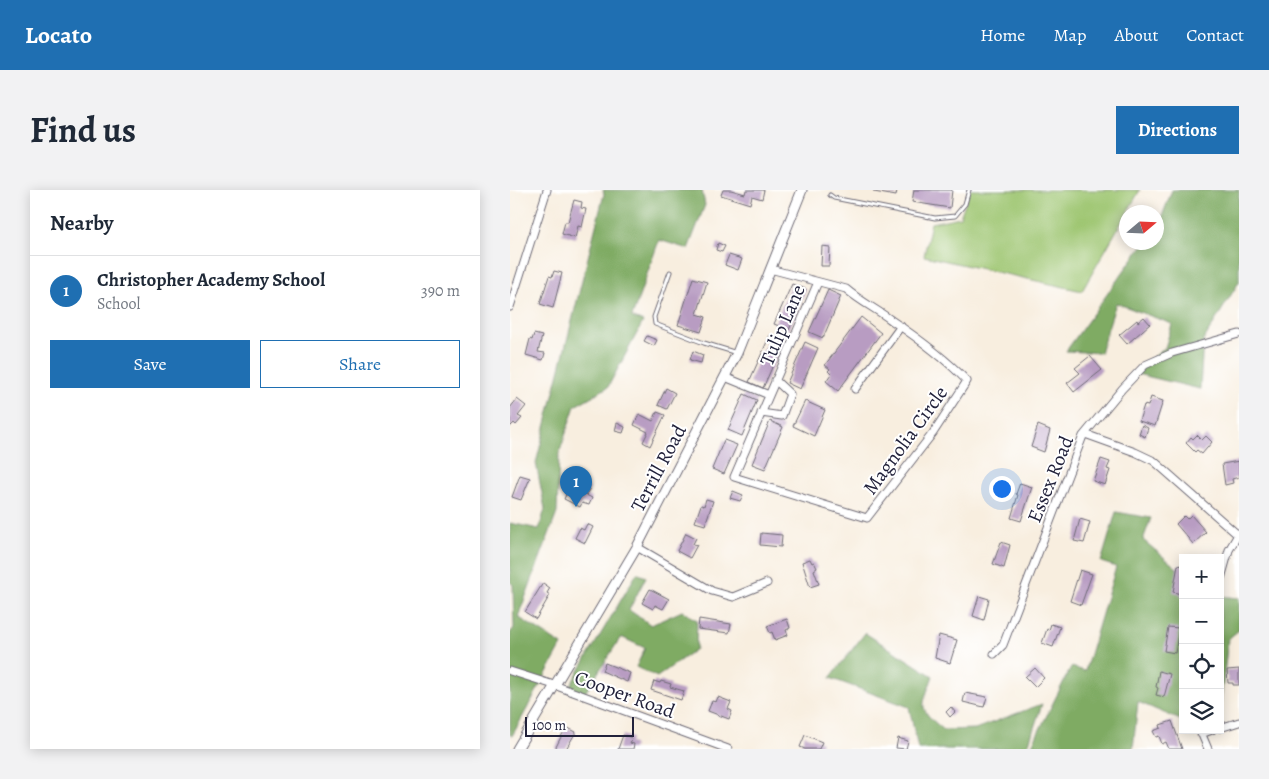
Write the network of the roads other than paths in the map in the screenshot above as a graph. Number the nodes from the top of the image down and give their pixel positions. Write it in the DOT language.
graph roads {
  1 [pos="547,190"];
  2 [pos="802,190"];
  3 [pos="969,190"];
  4 [pos="830,195"];
  5 [pos="770,269"];
  6 [pos="670,272"];
  7 [pos="818,282"];
  8 [pos="510,307"];
  9 [pos="901,326"];
  10 [pos="1239,334"];
  11 [pos="737,353"];
  12 [pos="725,377"];
  13 [pos="775,380"];
  14 [pos="855,389"];
  15 [pos="769,395"];
  16 [pos="761,413"];
  17 [pos="1085,434"];
  18 [pos="734,477"];
  19 [pos="1238,534"];
  20 [pos="636,546"];
  21 [pos="1224,568"];
  22 [pos="767,583"];
  23 [pos="994,654"];
  24 [pos="510,671"];
  25 [pos="554,685"];
  26 [pos="1239,722"];
  27 [pos="1224,727"];
  28 [pos="1202,734"];
  29 [pos="725,748"];
  30 [pos="517,749"];
  31 [pos="1208,749"];
  1 -- 8 [label="street"];
  2 -- 5 [label="street, Terrill Road"];
  3 -- 4 [label="lane"];
  5 -- 7 [label="street, Magnolia Circle"];
  5 -- 11 [label="street, Terrill Road"];
  6 -- 11 [label="lane"];
  7 -- 9 [label="street, Magnolia Circle"];
  7 -- 13 [label="street, Tulip Lane"];
  9 -- 14 [label="street"];
  9 -- 18 [label="street, Magnolia Circle"];
  10 -- 17 [label="street, Essex Road"];
  11 -- 12 [label="street, Terrill Road"];
  12 -- 15 [label="street"];
  12 -- 20 [label="street, Terrill Road"];
  13 -- 15 [label="street, Tulip Lane"];
  13 -- 16 [label="street, Tulip Lane"];
  15 -- 16 [label="street, Tulip Lane"];
  16 -- 18 [label="street, Tulip Lane"];
  17 -- 19 [label="street"];
  17 -- 23 [label="street, Essex Road"];
  19 -- 21 [label="street"];
  20 -- 22 [label="street"];
  20 -- 25 [label="street, Terrill Road"];
  24 -- 25 [label="street, Cooper Road"];
  25 -- 29 [label="street, Cooper Road"];
  25 -- 30 [label="street, Terrill Road"];
  26 -- 27 [label="street"];
  28 -- 31 [label="street"];
}
